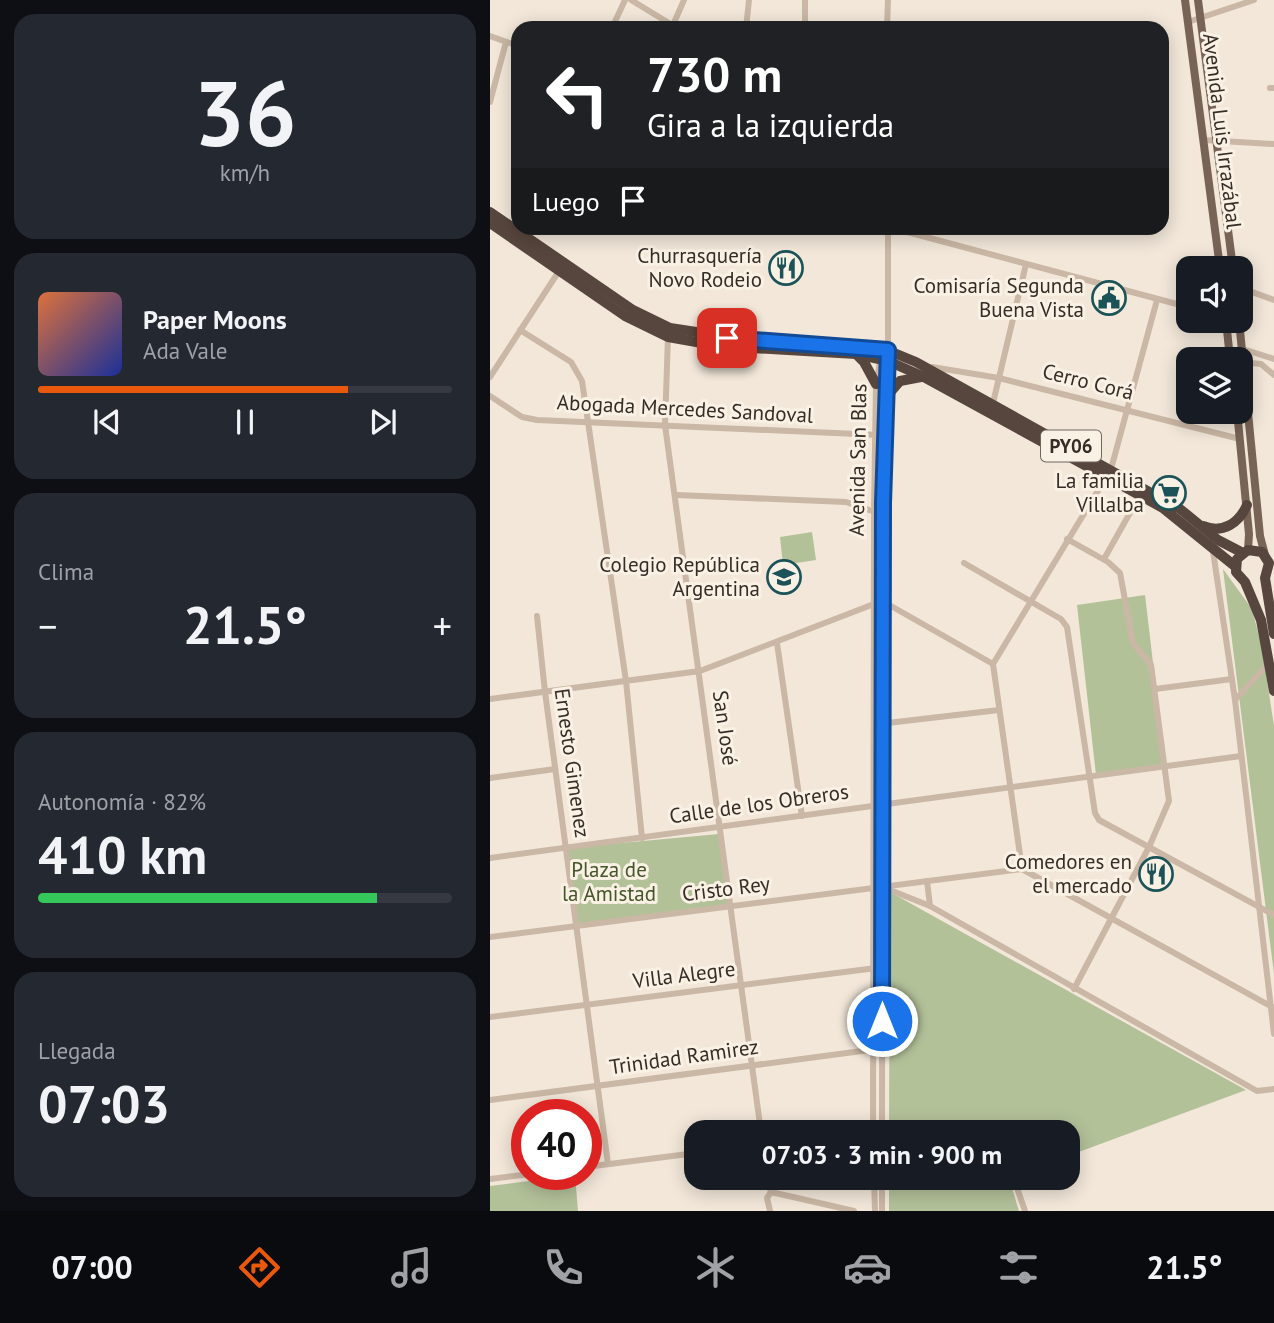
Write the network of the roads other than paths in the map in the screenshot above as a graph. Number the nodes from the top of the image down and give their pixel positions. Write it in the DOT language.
graph roads {
  1 [pos="625,0"];
  2 [pos="631,0"];
  3 [pos="684,0"];
  4 [pos="749,0"];
  5 [pos="805,0"];
  6 [pos="888,0"];
  7 [pos="1185,0"];
  8 [pos="1199,0"];
  9 [pos="1254,0"];
  10 [pos="1201,18"];
  11 [pos="615,21"];
  12 [pos="665,21"];
  13 [pos="677,21"];
  14 [pos="748,21"];
  15 [pos="805,21"];
  16 [pos="887,21"];
  17 [pos="1188,22"];
  18 [pos="490,36"];
  19 [pos="506,42"];
  20 [pos="511,44"];
  21 [pos="490,102"];
  22 [pos="1203,140"];
  23 [pos="1217,141"];
  24 [pos="1274,144"];
  25 [pos="492,222"];
  26 [pos="511,235"];
  27 [pos="512,235"];
  28 [pos="890,235"];
  29 [pos="916,235"];
  30 [pos="1218,256"];
  31 [pos="1231,256"];
  32 [pos="1026,264"];
  33 [pos="561,268"];
  34 [pos="1253,292"];
  35 [pos="1157,300"];
  36 [pos="1274,300"];
  37 [pos="1176,304"];
  38 [pos="520,330"];
  39 [pos="669,332"];
  40 [pos="1253,352"];
  41 [pos="885,354"];
  42 [pos="856,355"];
  43 [pos="1274,359"];
  44 [pos="1253,363"];
  45 [pos="924,371"];
  46 [pos="1274,374"];
  47 [pos="490,377"];
  48 [pos="999,378"];
  49 [pos="876,384"];
  50 [pos="490,396"];
  51 [pos="887,396"];
  52 [pos="993,403"];
  53 [pos="1127,409"];
  54 [pos="589,422"];
  55 [pos="1238,424"];
  56 [pos="1248,424"];
  57 [pos="665,425"];
  58 [pos="881,435"];
  59 [pos="1240,439"];
  60 [pos="1108,472"];
  61 [pos="676,495"];
  62 [pos="1140,495"];
  63 [pos="1247,505"];
  64 [pos="874,511"];
  65 [pos="884,517"];
  66 [pos="1199,524"];
  67 [pos="1068,539"];
  68 [pos="1213,549"];
  69 [pos="1245,551"];
  70 [pos="1265,555"];
  71 [pos="1104,559"];
  72 [pos="964,563"];
  73 [pos="1236,567"];
  74 [pos="1269,574"];
  75 [pos="1245,582"];
  76 [pos="1030,601"];
  77 [pos="884,602"];
  78 [pos="874,604"];
  79 [pos="537,616"];
  80 [pos="1274,634"];
  81 [pos="777,643"];
  82 [pos="1270,661"];
  83 [pos="993,664"];
  84 [pos="700,671"];
  85 [pos="1232,680"];
  86 [pos="626,681"];
  87 [pos="1155,689"];
  88 [pos="1274,691"];
  89 [pos="545,692"];
  90 [pos="490,699"];
  91 [pos="1235,700"];
  92 [pos="999,710"];
  93 [pos="879,724"];
  94 [pos="1241,756"];
  95 [pos="1165,767"];
  96 [pos="555,769"];
  97 [pos="1090,777"];
  98 [pos="490,778"];
  99 [pos="1011,788"];
  100 [pos="881,805"];
  101 [pos="873,806"];
  102 [pos="802,816"];
  103 [pos="721,827"];
  104 [pos="642,838"];
  105 [pos="566,848"];
  106 [pos="1149,848"];
  107 [pos="490,858"];
  108 [pos="1022,869"];
  109 [pos="927,881"];
  110 [pos="879,888"];
  111 [pos="732,906"];
  112 [pos="930,906"];
  113 [pos="1260,907"];
  114 [pos="1274,915"];
  115 [pos="1111,916"];
  116 [pos="576,926"];
  117 [pos="490,937"];
  118 [pos="882,967"];
  119 [pos="873,968"];
  120 [pos="743,985"];
  121 [pos="1074,989"];
  122 [pos="587,1004"];
  123 [pos="1272,1007"];
  124 [pos="490,1017"];
  125 [pos="1274,1034"];
  126 [pos="883,1048"];
  127 [pos="873,1049"];
  128 [pos="754,1065"];
  129 [pos="598,1086"];
  130 [pos="1274,1089"];
  131 [pos="490,1100"];
  132 [pos="760,1120"];
  133 [pos="873,1120"];
  134 [pos="882,1120"];
  135 [pos="684,1154"];
  136 [pos="608,1164"];
  137 [pos="602,1165"];
  138 [pos="511,1176"];
  139 [pos="490,1179"];
  140 [pos="874,1190"];
  141 [pos="882,1190"];
  142 [pos="1018,1190"];
  143 [pos="771,1192"];
  144 [pos="770,1211"];
  145 [pos="854,1211"];
  146 [pos="875,1211"];
  147 [pos="882,1211"];
  148 [pos="1025,1211"];
  1 -- 11 [label="street"];
  2 -- 12 [label="street"];
  3 -- 13 [label="street"];
  4 -- 14 [label="street"];
  5 -- 15 [label="street"];
  6 -- 16 [label="street"];
  7 -- 17 [label="main road, Avenida Luis Irrazábal"];
  8 -- 10 [label="main road, Avenida Luis Irrazábal"];
  9 -- 10 [label="street"];
  10 -- 17 [label="street"];
  10 -- 23 [label="main road, Avenida Luis Irrazábal"];
  17 -- 22 [label="main road, Avenida Luis Irrazábal"];
  18 -- 19 [label="street"];
  19 -- 20 [label="street"];
  19 -- 21 [label="street"];
  22 -- 23 [label="street"];
  22 -- 30 [label="main road, Avenida Luis Irrazábal"];
  23 -- 24 [label="street"];
  23 -- 31 [label="main road, Avenida Luis Irrazábal"];
  25 -- 26 [label="highway, PY06"];
  27 -- 33 [label="highway, PY06"];
  28 -- 41 [label="street, Avenida San Blas"];
  29 -- 32 [label="street"];
  32 -- 35 [label="street"];
  32 -- 48 [label="street"];
  33 -- 38 [label="street"];
  33 -- 39 [label="highway, PY06"];
  34 -- 36 [label="street"];
  35 -- 37 [label="street"];
  35 -- 53 [label="street"];
  38 -- 47 [label="street"];
  38 -- 54 [label="street"];
  39 -- 41 [label="highway, PY06"];
  39 -- 42 [label="highway, PY06"];
  39 -- 57 [label="street, San José"];
  40 -- 43 [label="street"];
  41 -- 42 [label="highway, PY06"];
  41 -- 45 [label="highway, PY06"];
  41 -- 49 [label="street, Avenida San Blas"];
  41 -- 51 [label="street, Avenida San Blas"];
  42 -- 49 [label="highway"];
  44 -- 46 [label="street"];
  45 -- 48 [label="street, Cerro Corá"];
  45 -- 51 [label="highway"];
  45 -- 52 [label="highway, PY06"];
  45 -- 60 [label="highway, PY06"];
  48 -- 52 [label="street"];
  48 -- 53 [label="street, Cerro Corá"];
  49 -- 58 [label="street, Avenida San Blas"];
  50 -- 54 [label="street, Abogada Mercedes Sandoval"];
  51 -- 58 [label="street, Avenida San Blas"];
  52 -- 60 [label="highway, PY06"];
  53 -- 59 [label="street, Cerro Corá"];
  53 -- 60 [label="street"];
  54 -- 57 [label="street, Abogada Mercedes Sandoval"];
  54 -- 86 [label="street"];
  55 -- 59 [label="main road"];
  56 -- 70 [label="main road"];
  57 -- 58 [label="street, Abogada Mercedes Sandoval"];
  57 -- 61 [label="street, San José"];
  58 -- 64 [label="street, Avenida San Blas"];
  58 -- 65 [label="street, Avenida San Blas"];
  59 -- 63 [label="main road"];
  60 -- 62 [label="highway, PY06"];
  60 -- 66 [label="highway, PY06"];
  60 -- 67 [label="street"];
  61 -- 64 [label="street"];
  61 -- 84 [label="street, San José"];
  62 -- 68 [label="highway, PY06"];
  62 -- 71 [label="street"];
  63 -- 66 [label="highway"];
  63 -- 69 [label="main road"];
  64 -- 65 [label="street"];
  64 -- 78 [label="street, Avenida San Blas"];
  65 -- 77 [label="street, Avenida San Blas"];
  66 -- 69 [label="highway, PY06"];
  67 -- 71 [label="street"];
  67 -- 76 [label="street"];
  68 -- 73 [label="highway, PY06"];
  68 -- 85 [label="street"];
  69 -- 70 [label="highway, PY06"];
  69 -- 73 [label="highway"];
  70 -- 74 [label="highway"];
  71 -- 87 [label="street"];
  72 -- 76 [label="street"];
  73 -- 75 [label="highway, PY06"];
  74 -- 75 [label="highway"];
  74 -- 80 [label="highway"];
  75 -- 82 [label="highway, PY06"];
  76 -- 83 [label="street"];
  76 -- 97 [label="street"];
  77 -- 83 [label="street"];
  77 -- 93 [label="street, Avenida San Blas"];
  78 -- 81 [label="street"];
  78 -- 93 [label="street, Avenida San Blas"];
  79 -- 89 [label="street, Ernesto Gimenez"];
  81 -- 84 [label="street"];
  81 -- 102 [label="street"];
  82 -- 88 [label="highway, PY06"];
  82 -- 91 [label="street"];
  83 -- 92 [label="street"];
  84 -- 86 [label="street"];
  84 -- 103 [label="street, San José"];
  85 -- 87 [label="street"];
  85 -- 91 [label="street"];
  86 -- 89 [label="street"];
  86 -- 104 [label="street"];
  87 -- 95 [label="street"];
  89 -- 90 [label="street"];
  89 -- 96 [label="street, Ernesto Gimenez"];
  91 -- 94 [label="street"];
  92 -- 93 [label="street"];
  92 -- 99 [label="street"];
  93 -- 100 [label="street, Avenida San Blas"];
  93 -- 101 [label="street, Avenida San Blas"];
  94 -- 95 [label="street, Calle de los Obreros"];
  94 -- 113 [label="street"];
  95 -- 97 [label="street, Calle de los Obreros"];
  95 -- 106 [label="street"];
  96 -- 98 [label="street"];
  96 -- 105 [label="street, Ernesto Gimenez"];
  97 -- 99 [label="street, Calle de los Obreros"];
  97 -- 106 [label="street"];
  99 -- 100 [label="street, Calle de los Obreros"];
  99 -- 108 [label="street"];
  100 -- 101 [label="street, Calle de los Obreros"];
  100 -- 110 [label="street, Avenida San Blas"];
  101 -- 102 [label="street, Calle de los Obreros"];
  101 -- 110 [label="street, Avenida San Blas"];
  102 -- 103 [label="street, Calle de los Obreros"];
  103 -- 104 [label="street, Calle de los Obreros"];
  103 -- 111 [label="street, San José"];
  104 -- 105 [label="street, Calle de los Obreros"];
  105 -- 107 [label="street, Calle de los Obreros"];
  105 -- 116 [label="street, Ernesto Gimenez"];
  106 -- 113 [label="street"];
  106 -- 115 [label="street"];
  108 -- 109 [label="street, Cristo Rey"];
  108 -- 115 [label="street"];
  109 -- 110 [label="street, Cristo Rey"];
  109 -- 112 [label="street"];
  110 -- 111 [label="street, Cristo Rey"];
  110 -- 112 [label="street"];
  110 -- 118 [label="street, Avenida San Blas"];
  110 -- 119 [label="street, Avenida San Blas"];
  111 -- 116 [label="street, Cristo Rey"];
  111 -- 120 [label="street, San José"];
  112 -- 121 [label="street"];
  113 -- 114 [label="street"];
  113 -- 123 [label="street"];
  115 -- 121 [label="street"];
  115 -- 123 [label="street"];
  116 -- 117 [label="street, Cristo Rey"];
  116 -- 122 [label="street, Ernesto Gimenez"];
  118 -- 119 [label="street, Villa Alegre"];
  118 -- 126 [label="street, Avenida San Blas"];
  119 -- 120 [label="street, Villa Alegre"];
  119 -- 127 [label="street, Avenida San Blas"];
  120 -- 122 [label="street, Villa Alegre"];
  120 -- 128 [label="street, San José"];
  121 -- 130 [label="street"];
  122 -- 124 [label="street, Villa Alegre"];
  122 -- 129 [label="street, Ernesto Gimenez"];
  123 -- 125 [label="street"];
  126 -- 127 [label="street, Trinidad Ramirez"];
  126 -- 134 [label="street, Avenida San Blas"];
  127 -- 128 [label="street, Trinidad Ramirez"];
  127 -- 133 [label="street, Avenida San Blas"];
  128 -- 129 [label="street, Trinidad Ramirez"];
  128 -- 132 [label="street, San José"];
  129 -- 131 [label="street, Trinidad Ramirez"];
  129 -- 136 [label="street, Ernesto Gimenez"];
  135 -- 136 [label="street"];
  136 -- 137 [label="street"];
  138 -- 139 [label="street"];
  140 -- 146 [label="street"];
  141 -- 147 [label="street"];
  142 -- 148 [label="street"];
  143 -- 144 [label="street"];
  143 -- 145 [label="street"];
}
